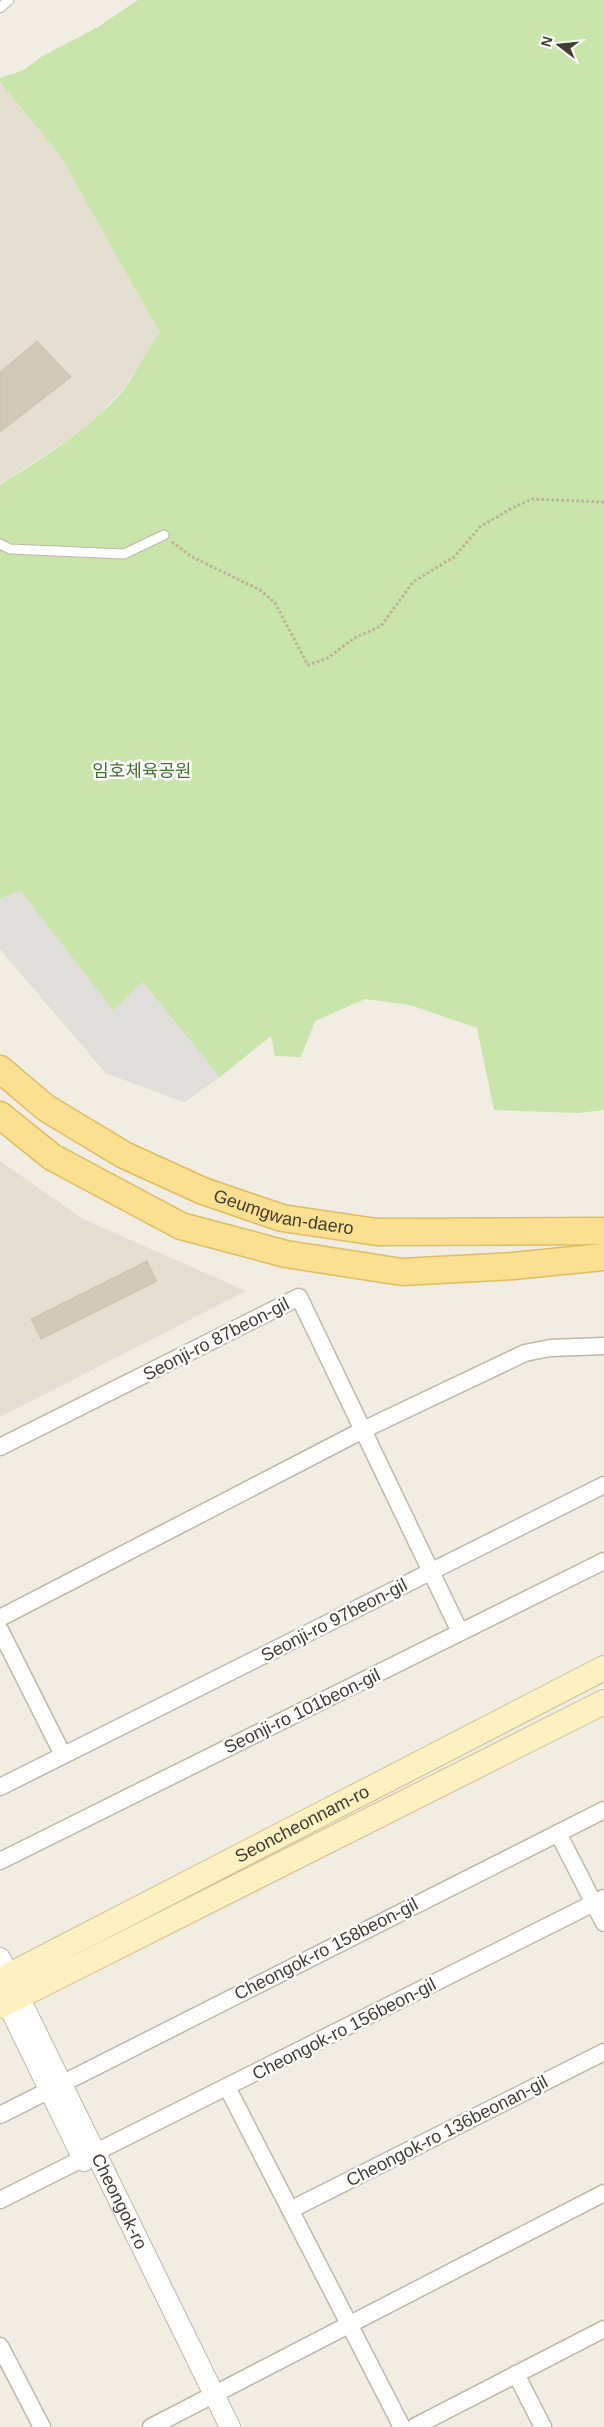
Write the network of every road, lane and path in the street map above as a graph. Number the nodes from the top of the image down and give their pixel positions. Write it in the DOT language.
graph roads {
  1 [pos="9,0"];
  2 [pos="0,8"];
  3 [pos="604,502"];
  4 [pos="164,535"];
  5 [pos="0,544"];
  6 [pos="0,1069"];
  7 [pos="0,1116"];
  8 [pos="604,1231"];
  9 [pos="604,1257"];
  10 [pos="604,1346"];
  11 [pos="364,1430"];
  12 [pos="0,1447"];
  13 [pos="604,1484"];
  14 [pos="604,1560"];
  15 [pos="432,1571"];
  16 [pos="0,1618"];
  17 [pos="0,1630"];
  18 [pos="460,1632"];
  19 [pos="604,1668"];
  20 [pos="604,1702"];
  21 [pos="63,1755"];
  22 [pos="0,1787"];
  23 [pos="604,1810"];
  24 [pos="558,1833"];
  25 [pos="0,1862"];
  26 [pos="599,1900"];
  27 [pos="604,1923"];
  28 [pos="5,1986"];
  29 [pos="604,2052"];
  30 [pos="55,2086"];
  31 [pos="227,2087"];
  32 [pos="0,2115"];
  33 [pos="89,2156"];
  34 [pos="604,2193"];
  35 [pos="0,2200"];
  36 [pos="290,2210"];
  37 [pos="348,2325"];
  38 [pos="604,2329"];
  39 [pos="2,2353"];
  40 [pos="516,2374"];
  41 [pos="208,2398"];
  42 [pos="42,2427"];
  43 [pos="151,2427"];
  44 [pos="215,2427"];
  45 [pos="230,2427"];
  46 [pos="402,2427"];
  47 [pos="414,2427"];
  48 [pos="543,2427"];
  1 -- 2 [label="lane"];
  3 -- 4 [label="path"];
  4 -- 5 [label="lane"];
  6 -- 8 [label="main road, Geumgwan-daero"];
  7 -- 9 [label="main road, Geumgwan-daero"];
  10 -- 11 [label="street"];
  11 -- 12 [label="street, Seonji-ro 87beon-gil"];
  11 -- 15 [label="street, Seonji-ro 87beon-gil"];
  11 -- 16 [label="street"];
  13 -- 15 [label="street, Seonji-ro 97beon-gil"];
  14 -- 18 [label="street, Seonji-ro 101beon-gil"];
  15 -- 18 [label="street, Seonji-ro 87beon-gil"];
  15 -- 21 [label="street, Seonji-ro 97beon-gil"];
  17 -- 21 [label="street"];
  18 -- 25 [label="street, Seonji-ro 101beon-gil"];
  19 -- 28 [label="main road, Seoncheonnam-ro"];
  20 -- 28 [label="main road, Seoncheonnam-ro"];
  21 -- 22 [label="street, Seonji-ro 97beon-gil"];
  23 -- 24 [label="street, Cheongok-ro 158beon-gil"];
  24 -- 26 [label="street"];
  24 -- 30 [label="street, Cheongok-ro 158beon-gil"];
  26 -- 27 [label="street"];
  26 -- 31 [label="street, Cheongok-ro 156beon-gil"];
  28 -- 30 [label="street, Cheongok-ro"];
  29 -- 36 [label="street, Cheongok-ro 136beonan-gil"];
  30 -- 32 [label="street, Cheongok-ro 158beon-gil"];
  30 -- 33 [label="street, Cheongok-ro"];
  31 -- 33 [label="street, Cheongok-ro 156beon-gil"];
  31 -- 36 [label="street"];
  33 -- 35 [label="street, Cheongok-ro 156beon-gil"];
  33 -- 41 [label="street, Cheongok-ro"];
  34 -- 37 [label="street"];
  36 -- 37 [label="street"];
  37 -- 41 [label="street"];
  37 -- 46 [label="street"];
  38 -- 40 [label="street"];
  39 -- 42 [label="street"];
  40 -- 47 [label="street"];
  40 -- 48 [label="street"];
  41 -- 43 [label="street"];
  41 -- 44 [label="street, Cheongok-ro"];
  41 -- 45 [label="street, Cheongok-ro"];
}
